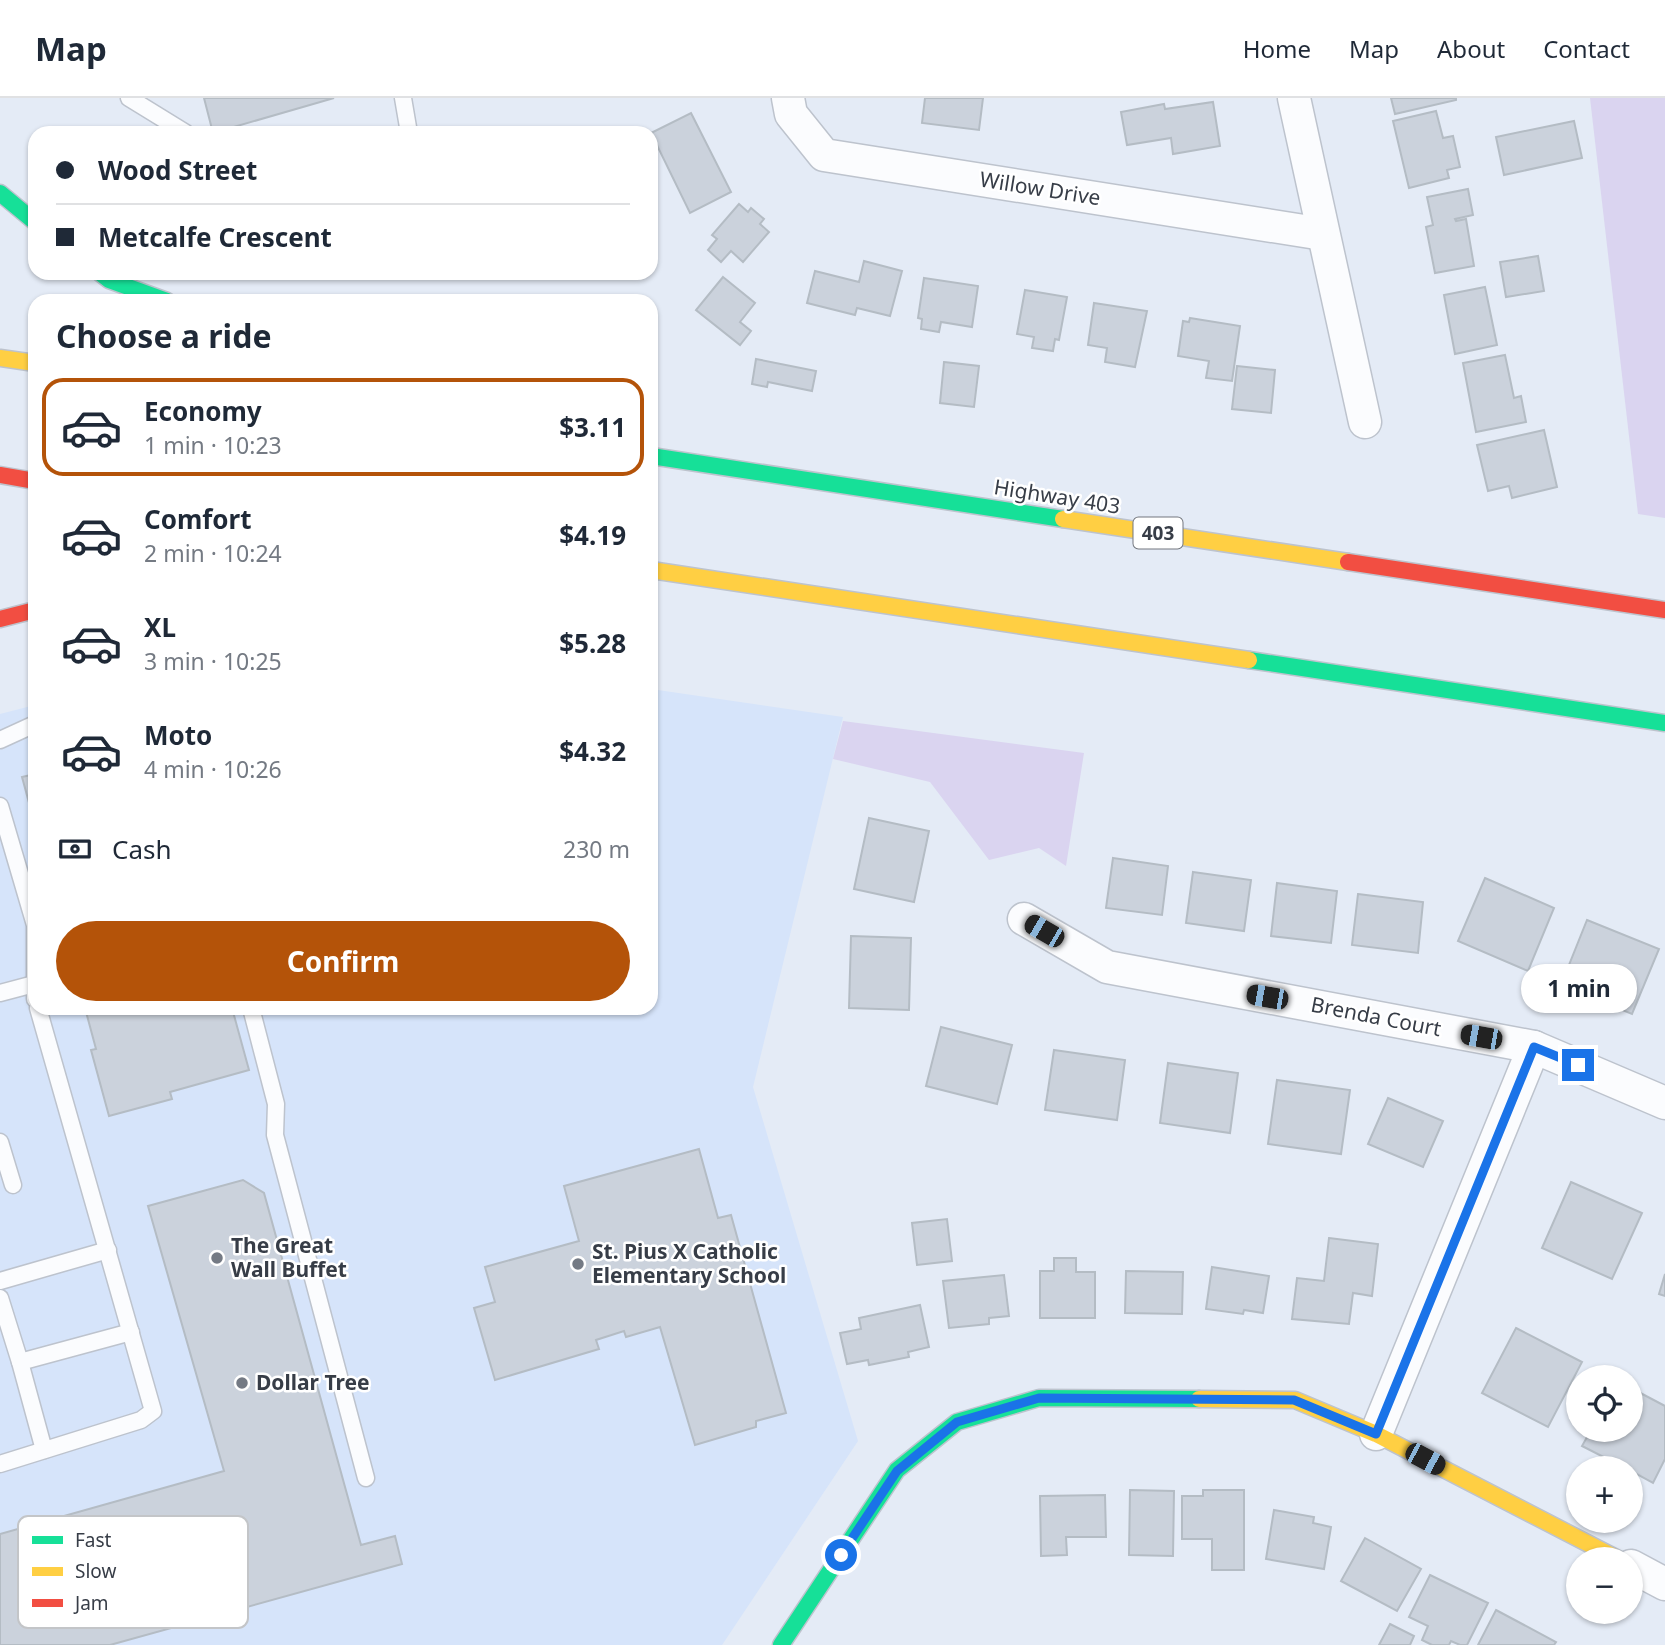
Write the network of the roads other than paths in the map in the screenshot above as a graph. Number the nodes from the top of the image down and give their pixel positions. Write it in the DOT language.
graph roads {
  1 [pos="130,98"];
  2 [pos="403,98"];
  3 [pos="788,98"];
  4 [pos="1294,98"];
  5 [pos="175,126"];
  6 [pos="408,126"];
  7 [pos="0,193"];
  8 [pos="28,216"];
  9 [pos="1323,234"];
  10 [pos="109,280"];
  11 [pos="148,294"];
  12 [pos="0,358"];
  13 [pos="28,362"];
  14 [pos="1365,422"];
  15 [pos="658,457"];
  16 [pos="817,466"];
  17 [pos="0,475"];
  18 [pos="28,480"];
  19 [pos="937,500"];
  20 [pos="658,571"];
  21 [pos="781,589"];
  22 [pos="687,591"];
  23 [pos="1665,610"];
  24 [pos="28,612"];
  25 [pos="0,619"];
  26 [pos="1665,723"];
  27 [pos="28,727"];
  28 [pos="0,740"];
  29 [pos="0,806"];
  30 [pos="28,901"];
  31 [pos="1024,919"];
  32 [pos="28,991"];
  33 [pos="0,993"];
  34 [pos="39,1015"];
  35 [pos="253,1015"];
  36 [pos="1534,1047"];
  37 [pos="1665,1102"];
  38 [pos="0,1142"];
  39 [pos="13,1185"];
  40 [pos="108,1250"];
  41 [pos="0,1280"];
  42 [pos="0,1298"];
  43 [pos="131,1332"];
  44 [pos="20,1362"];
  45 [pos="1376,1434"];
  46 [pos="44,1451"];
  47 [pos="0,1464"];
  48 [pos="366,1478"];
  49 [pos="1595,1547"];
  50 [pos="1643,1572"];
  51 [pos="1665,1584"];
  52 [pos="781,1645"];
  1 -- 5 [label="lane"];
  2 -- 6 [label="lane"];
  3 -- 9 [label="street, Willow Drive"];
  4 -- 9 [label="street"];
  7 -- 8 [label="main road"];
  9 -- 14 [label="street"];
  10 -- 11 [label="main road"];
  12 -- 13 [label="main road"];
  15 -- 19 [label="main road, Highway 403 / 403"];
  16 -- 19 [label="main road"];
  17 -- 18 [label="main road"];
  19 -- 23 [label="main road, Highway 403 / 403"];
  20 -- 21 [label="main road"];
  21 -- 22 [label="main road"];
  21 -- 26 [label="main road"];
  24 -- 25 [label="main road"];
  27 -- 28 [label="lane"];
  29 -- 30 [label="lane"];
  31 -- 36 [label="street, Brenda Court"];
  32 -- 33 [label="lane"];
  34 -- 40 [label="lane"];
  35 -- 48 [label="lane"];
  36 -- 37 [label="street, Brenda Court"];
  36 -- 45 [label="street"];
  38 -- 39 [label="lane"];
  40 -- 41 [label="lane"];
  40 -- 43 [label="lane"];
  42 -- 44 [label="lane"];
  43 -- 44 [label="lane"];
  43 -- 46 [label="lane"];
  44 -- 46 [label="lane"];
  45 -- 49 [label="main road"];
  45 -- 52 [label="main road"];
  46 -- 47 [label="lane"];
  50 -- 51 [label="street"];
}
